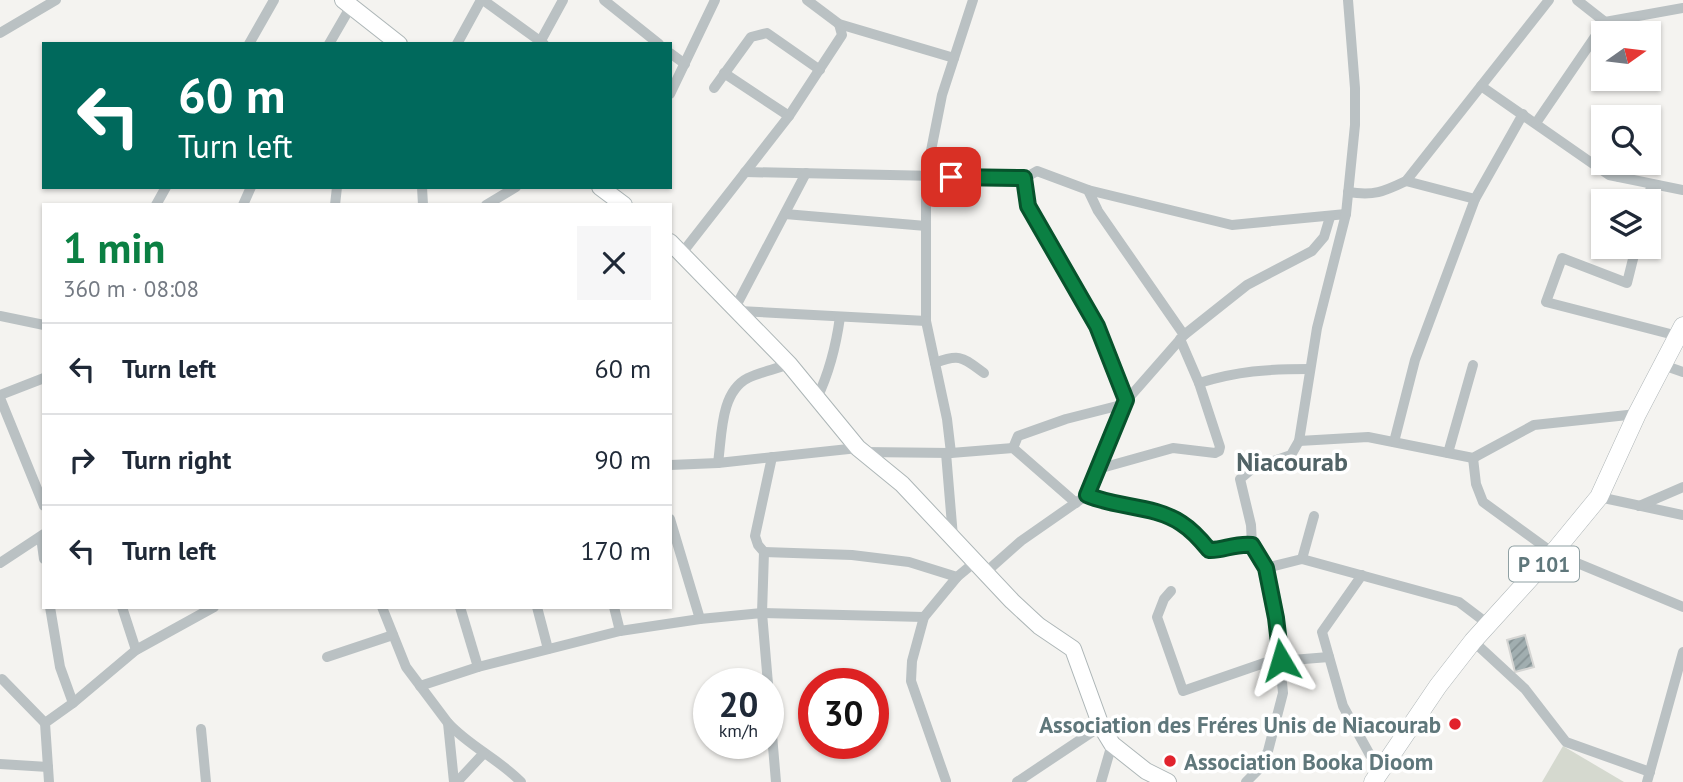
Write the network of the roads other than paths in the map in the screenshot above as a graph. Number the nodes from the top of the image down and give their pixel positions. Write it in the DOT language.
graph roads {
  1 [pos="56,0"];
  2 [pos="274,0"];
  3 [pos="482,0"];
  4 [pos="563,0"];
  5 [pos="604,0"];
  6 [pos="715,0"];
  7 [pos="807,0"];
  8 [pos="973,0"];
  9 [pos="1348,0"];
  10 [pos="1549,0"];
  11 [pos="1577,0"];
  12 [pos="347,3"];
  13 [pos="1680,5"];
  14 [pos="1604,21"];
  15 [pos="1609,21"];
  16 [pos="839,24"];
  17 [pos="0,33"];
  18 [pos="250,42"];
  19 [pos="330,42"];
  20 [pos="396,42"];
  21 [pos="458,42"];
  22 [pos="540,42"];
  23 [pos="542,42"];
  24 [pos="656,42"];
  25 [pos="1591,42"];
  26 [pos="672,55"];
  27 [pos="954,58"];
  28 [pos="684,64"];
  29 [pos="820,70"];
  30 [pos="724,73"];
  31 [pos="1481,86"];
  32 [pos="714,88"];
  33 [pos="672,90"];
  34 [pos="1523,114"];
  35 [pos="789,116"];
  36 [pos="1536,123"];
  37 [pos="746,172"];
  38 [pos="806,173"];
  39 [pos="926,176"];
  40 [pos="1619,177"];
  41 [pos="1024,178"];
  42 [pos="1406,181"];
  43 [pos="1652,184"];
  44 [pos="513,189"];
  45 [pos="604,189"];
  46 [pos="1651,189"];
  47 [pos="1088,190"];
  48 [pos="1683,190"];
  49 [pos="1348,192"];
  50 [pos="620,197"];
  51 [pos="1475,198"];
  52 [pos="489,203"];
  53 [pos="785,214"];
  54 [pos="1346,214"];
  55 [pos="1330,216"];
  56 [pos="926,226"];
  57 [pos="676,248"];
  58 [pos="1633,259"];
  59 [pos="737,309"];
  60 [pos="0,316"];
  61 [pos="839,317"];
  62 [pos="926,321"];
  63 [pos="42,325"];
  64 [pos="1680,331"];
  65 [pos="1182,337"];
  66 [pos="935,363"];
  67 [pos="789,364"];
  68 [pos="1473,365"];
  69 [pos="1663,365"];
  70 [pos="1308,369"];
  71 [pos="1683,372"];
  72 [pos="984,373"];
  73 [pos="42,379"];
  74 [pos="1199,383"];
  75 [pos="0,397"];
  76 [pos="817,398"];
  77 [pos="1126,402"];
  78 [pos="1637,414"];
  79 [pos="1299,441"];
  80 [pos="1394,442"];
  81 [pos="1013,448"];
  82 [pos="861,450"];
  83 [pos="948,453"];
  84 [pos="1448,453"];
  85 [pos="772,457"];
  86 [pos="1473,458"];
  87 [pos="718,463"];
  88 [pos="672,465"];
  89 [pos="1098,469"];
  90 [pos="1683,487"];
  91 [pos="1087,495"];
  92 [pos="1599,497"];
  93 [pos="42,501"];
  94 [pos="1076,503"];
  95 [pos="1639,506"];
  96 [pos="1683,515"];
  97 [pos="1314,516"];
  98 [pos="672,526"];
  99 [pos="42,536"];
  100 [pos="953,539"];
  101 [pos="1252,545"];
  102 [pos="764,552"];
  103 [pos="1553,553"];
  104 [pos="1302,559"];
  105 [pos="0,563"];
  106 [pos="980,567"];
  107 [pos="1266,568"];
  108 [pos="1362,575"];
  109 [pos="957,577"];
  110 [pos="1171,591"];
  111 [pos="1683,607"];
  112 [pos="50,609"];
  113 [pos="123,609"];
  114 [pos="207,609"];
  115 [pos="383,609"];
  116 [pos="461,609"];
  117 [pos="538,609"];
  118 [pos="614,609"];
  119 [pos="762,612"];
  120 [pos="924,617"];
  121 [pos="700,619"];
  122 [pos="1488,624"];
  123 [pos="620,631"];
  124 [pos="393,635"];
  125 [pos="1473,641"];
  126 [pos="548,649"];
  127 [pos="136,650"];
  128 [pos="1683,652"];
  129 [pos="327,657"];
  130 [pos="1329,657"];
  131 [pos="1281,660"];
  132 [pos="478,667"];
  133 [pos="767,668"];
  134 [pos="1,678"];
  135 [pos="420,686"];
  136 [pos="73,703"];
  137 [pos="45,723"];
  138 [pos="448,723"];
  139 [pos="1101,726"];
  140 [pos="201,730"];
  141 [pos="1112,744"];
  142 [pos="484,753"];
  143 [pos="774,759"];
  144 [pos="0,764"];
  145 [pos="1385,764"];
  146 [pos="48,767"];
  147 [pos="1648,777"];
  148 [pos="517,780"];
  149 [pos="49,782"];
  150 [pos="206,782"];
  151 [pos="455,782"];
  152 [pos="776,782"];
  153 [pos="941,782"];
  154 [pos="948,782"];
  155 [pos="1017,782"];
  156 [pos="1101,782"];
  157 [pos="1168,782"];
  158 [pos="1246,782"];
  159 [pos="1373,782"];
  1 -- 17 [label="street"];
  2 -- 18 [label="street"];
  3 -- 21 [label="street"];
  3 -- 22 [label="street"];
  4 -- 23 [label="street"];
  5 -- 24 [label="street"];
  6 -- 28 [label="street"];
  7 -- 16 [label="street"];
  8 -- 27 [label="street"];
  9 -- 49 [label="street"];
  10 -- 31 [label="street"];
  11 -- 14 [label="street"];
  12 -- 19 [label="street"];
  12 -- 20 [label="street"];
  13 -- 15 [label="street"];
  16 -- 27 [label="street"];
  16 -- 29 [label="street"];
  25 -- 36 [label="street"];
  26 -- 28 [label="street"];
  27 -- 39 [label="street"];
  28 -- 33 [label="street"];
  29 -- 30 [label="street"];
  29 -- 35 [label="street"];
  30 -- 32 [label="street"];
  30 -- 35 [label="street"];
  31 -- 34 [label="street"];
  31 -- 42 [label="street"];
  34 -- 36 [label="street"];
  34 -- 51 [label="street"];
  35 -- 37 [label="street"];
  36 -- 40 [label="street"];
  37 -- 38 [label="street"];
  37 -- 57 [label="street"];
  38 -- 39 [label="street"];
  38 -- 53 [label="street"];
  39 -- 41 [label="street"];
  39 -- 56 [label="street"];
  40 -- 43 [label="street"];
  41 -- 47 [label="street"];
  41 -- 77 [label="street"];
  42 -- 49 [label="street"];
  42 -- 51 [label="street"];
  43 -- 46 [label="street"];
  43 -- 48 [label="street"];
  44 -- 52 [label="street"];
  45 -- 50 [label="street"];
  47 -- 55 [label="street"];
  47 -- 65 [label="street"];
  49 -- 54 [label="street"];
  51 -- 80 [label="street"];
  53 -- 56 [label="street"];
  53 -- 59 [label="street"];
  54 -- 55 [label="street"];
  54 -- 70 [label="street"];
  55 -- 65 [label="street"];
  56 -- 62 [label="street"];
  57 -- 59 [label="street"];
  58 -- 64 [label="street"];
  59 -- 61 [label="street"];
  59 -- 67 [label="street"];
  60 -- 63 [label="street"];
  61 -- 62 [label="street"];
  61 -- 76 [label="street"];
  62 -- 66 [label="street"];
  64 -- 69 [label="main road, P 101"];
  65 -- 74 [label="street"];
  65 -- 77 [label="street"];
  66 -- 72 [label="street"];
  66 -- 83 [label="street"];
  67 -- 76 [label="street"];
  67 -- 87 [label="street"];
  68 -- 84 [label="street"];
  69 -- 71 [label="street"];
  69 -- 78 [label="main road, P 101"];
  70 -- 74 [label="street"];
  70 -- 79 [label="street"];
  73 -- 75 [label="street"];
  74 -- 89 [label="street"];
  75 -- 93 [label="street"];
  76 -- 82 [label="street"];
  77 -- 81 [label="street"];
  77 -- 89 [label="street"];
  78 -- 86 [label="street"];
  78 -- 92 [label="main road, P 101"];
  79 -- 80 [label="street"];
  79 -- 101 [label="street"];
  80 -- 84 [label="street"];
  81 -- 83 [label="street"];
  81 -- 94 [label="street"];
  82 -- 83 [label="street"];
  82 -- 85 [label="street"];
  82 -- 100 [label="street"];
  83 -- 100 [label="street"];
  84 -- 86 [label="street"];
  85 -- 87 [label="street"];
  85 -- 102 [label="street"];
  86 -- 103 [label="street"];
  87 -- 88 [label="street"];
  89 -- 91 [label="street"];
  90 -- 95 [label="street"];
  91 -- 94 [label="street"];
  91 -- 101 [label="street"];
  92 -- 95 [label="street"];
  92 -- 103 [label="main road, P 101"];
  94 -- 106 [label="street"];
  95 -- 96 [label="street"];
  97 -- 104 [label="street"];
  98 -- 121 [label="street"];
  99 -- 105 [label="street"];
  100 -- 106 [label="street"];
  101 -- 107 [label="street"];
  102 -- 109 [label="street"];
  102 -- 119 [label="street"];
  103 -- 111 [label="street"];
  103 -- 122 [label="main road, P 101"];
  104 -- 107 [label="street"];
  104 -- 108 [label="street"];
  106 -- 109 [label="street"];
  106 -- 139 [label="street"];
  107 -- 131 [label="street"];
  108 -- 122 [label="street"];
  108 -- 130 [label="street"];
  109 -- 120 [label="street"];
  110 -- 131 [label="street"];
  112 -- 136 [label="street"];
  113 -- 127 [label="street"];
  114 -- 127 [label="street"];
  115 -- 124 [label="street"];
  116 -- 132 [label="street"];
  117 -- 126 [label="street"];
  118 -- 123 [label="street"];
  119 -- 120 [label="street"];
  119 -- 121 [label="street"];
  119 -- 133 [label="street"];
  120 -- 154 [label="street"];
  121 -- 123 [label="street"];
  122 -- 125 [label="main road, P 101"];
  123 -- 126 [label="street"];
  124 -- 129 [label="street"];
  124 -- 135 [label="street"];
  125 -- 145 [label="main road, P 101"];
  125 -- 147 [label="street"];
  126 -- 132 [label="street"];
  127 -- 136 [label="street"];
  128 -- 147 [label="street"];
  130 -- 131 [label="street"];
  130 -- 145 [label="street"];
  131 -- 158 [label="street"];
  132 -- 135 [label="street"];
  134 -- 137 [label="street"];
  135 -- 138 [label="street"];
  136 -- 137 [label="street"];
  137 -- 146 [label="street"];
  138 -- 142 [label="street"];
  138 -- 151 [label="street"];
  139 -- 141 [label="street"];
  139 -- 155 [label="street"];
  140 -- 150 [label="street"];
  141 -- 156 [label="street"];
  141 -- 157 [label="street"];
  142 -- 148 [label="street"];
  142 -- 151 [label="street"];
  143 -- 152 [label="street"];
  144 -- 146 [label="street"];
  145 -- 159 [label="main road, P 101"];
  146 -- 149 [label="street"];
  153 -- 154 [label="street"];
}
